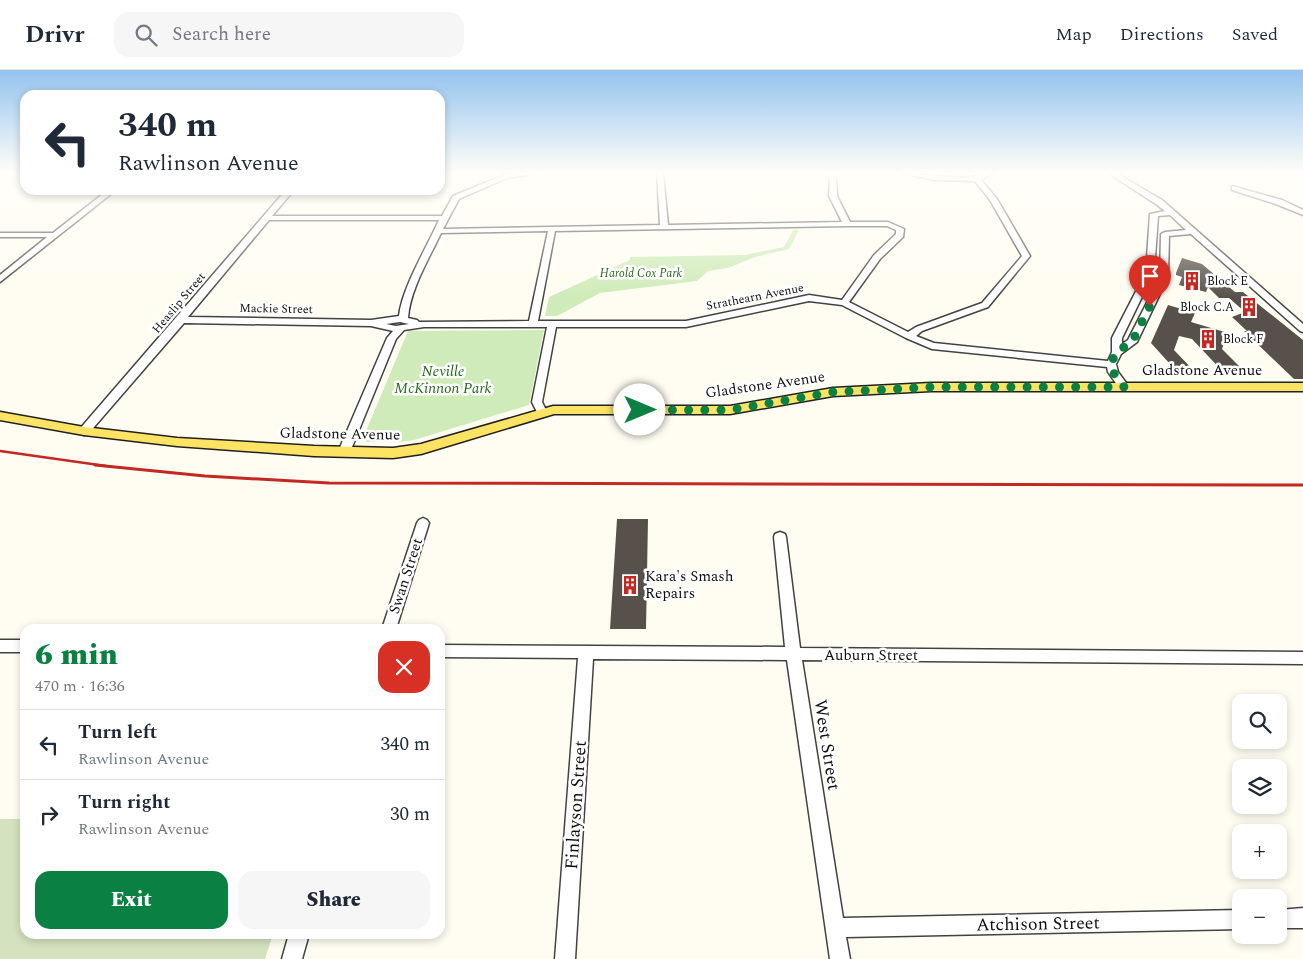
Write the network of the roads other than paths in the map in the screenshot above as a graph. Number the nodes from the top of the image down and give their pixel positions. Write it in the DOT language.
graph roads {
  1 [pos="81,214"];
  2 [pos="270,214"];
  3 [pos="446,214"];
  4 [pos="663,214"];
  5 [pos="842,214"];
  6 [pos="1002,214"];
  7 [pos="1154,214"];
  8 [pos="1172,214"];
  9 [pos="267,218"];
  10 [pos="444,218"];
  11 [pos="847,224"];
  12 [pos="664,227"];
  13 [pos="552,230"];
  14 [pos="438,231"];
  15 [pos="1192,232"];
  16 [pos="0,235"];
  17 [pos="55,235"];
  18 [pos="0,279"];
  19 [pos="844,303"];
  20 [pos="181,320"];
  21 [pos="397,324"];
  22 [pos="533,324"];
  23 [pos="552,324"];
  24 [pos="1303,329"];
  25 [pos="909,336"];
  26 [pos="1116,352"];
  27 [pos="1111,364"];
  28 [pos="1124,387"];
  29 [pos="1303,387"];
  30 [pos="542,412"];
  31 [pos="0,416"];
  32 [pos="84,431"];
  33 [pos="344,452"];
  34 [pos="423,524"];
  35 [pos="780,537"];
  36 [pos="391,624"];
  37 [pos="0,646"];
  38 [pos="20,646"];
  39 [pos="445,651"];
  40 [pos="586,651"];
  41 [pos="794,655"];
  42 [pos="1303,658"];
  43 [pos="1303,918"];
  44 [pos="1287,919"];
  45 [pos="1232,920"];
  46 [pos="835,928"];
  47 [pos="298,939"];
  48 [pos="292,959"];
  49 [pos="565,959"];
  50 [pos="840,959"];
  1 -- 17 [label="street"];
  2 -- 9 [label="street, Heaslip Street"];
  3 -- 10 [label="street"];
  4 -- 12 [label="street"];
  5 -- 11 [label="street"];
  6 -- 25 [label="street"];
  7 -- 26 [label="street"];
  8 -- 15 [label="street"];
  9 -- 10 [label="street"];
  9 -- 20 [label="street, Heaslip Street"];
  10 -- 14 [label="street"];
  11 -- 12 [label="street"];
  11 -- 19 [label="street"];
  12 -- 13 [label="street"];
  13 -- 14 [label="street"];
  13 -- 22 [label="street"];
  14 -- 21 [label="street"];
  15 -- 24 [label="street"];
  15 -- 26 [label="street"];
  16 -- 17 [label="street"];
  17 -- 18 [label="street"];
  19 -- 23 [label="street, Strathearn Avenue"];
  19 -- 25 [label="street, Strathearn Avenue"];
  20 -- 21 [label="street, Mackie Street"];
  20 -- 32 [label="street, Heaslip Street"];
  21 -- 22 [label="street, Strathearn Avenue"];
  21 -- 33 [label="street"];
  22 -- 23 [label="street, Strathearn Avenue"];
  23 -- 30 [label="street"];
  25 -- 27 [label="street, Strathearn Avenue"];
  26 -- 27 [label="street"];
  27 -- 28 [label="street"];
  28 -- 29 [label="main road, Gladstone Avenue"];
  28 -- 30 [label="main road, Gladstone Avenue"];
  30 -- 33 [label="main road, Gladstone Avenue"];
  31 -- 32 [label="main road, Gladstone Avenue"];
  32 -- 33 [label="main road, Gladstone Avenue"];
  34 -- 36 [label="street, Swan Street"];
  35 -- 41 [label="street, West Street"];
  37 -- 38 [label="street"];
  39 -- 40 [label="street, Auburn Street"];
  40 -- 41 [label="street, Auburn Street"];
  40 -- 49 [label="street, Finlayson Street"];
  41 -- 42 [label="street, Auburn Street"];
  41 -- 46 [label="street, West Street"];
  43 -- 44 [label="street"];
  45 -- 46 [label="street, Atchison Street"];
  46 -- 50 [label="street, West Street"];
  47 -- 48 [label="street"];
}
